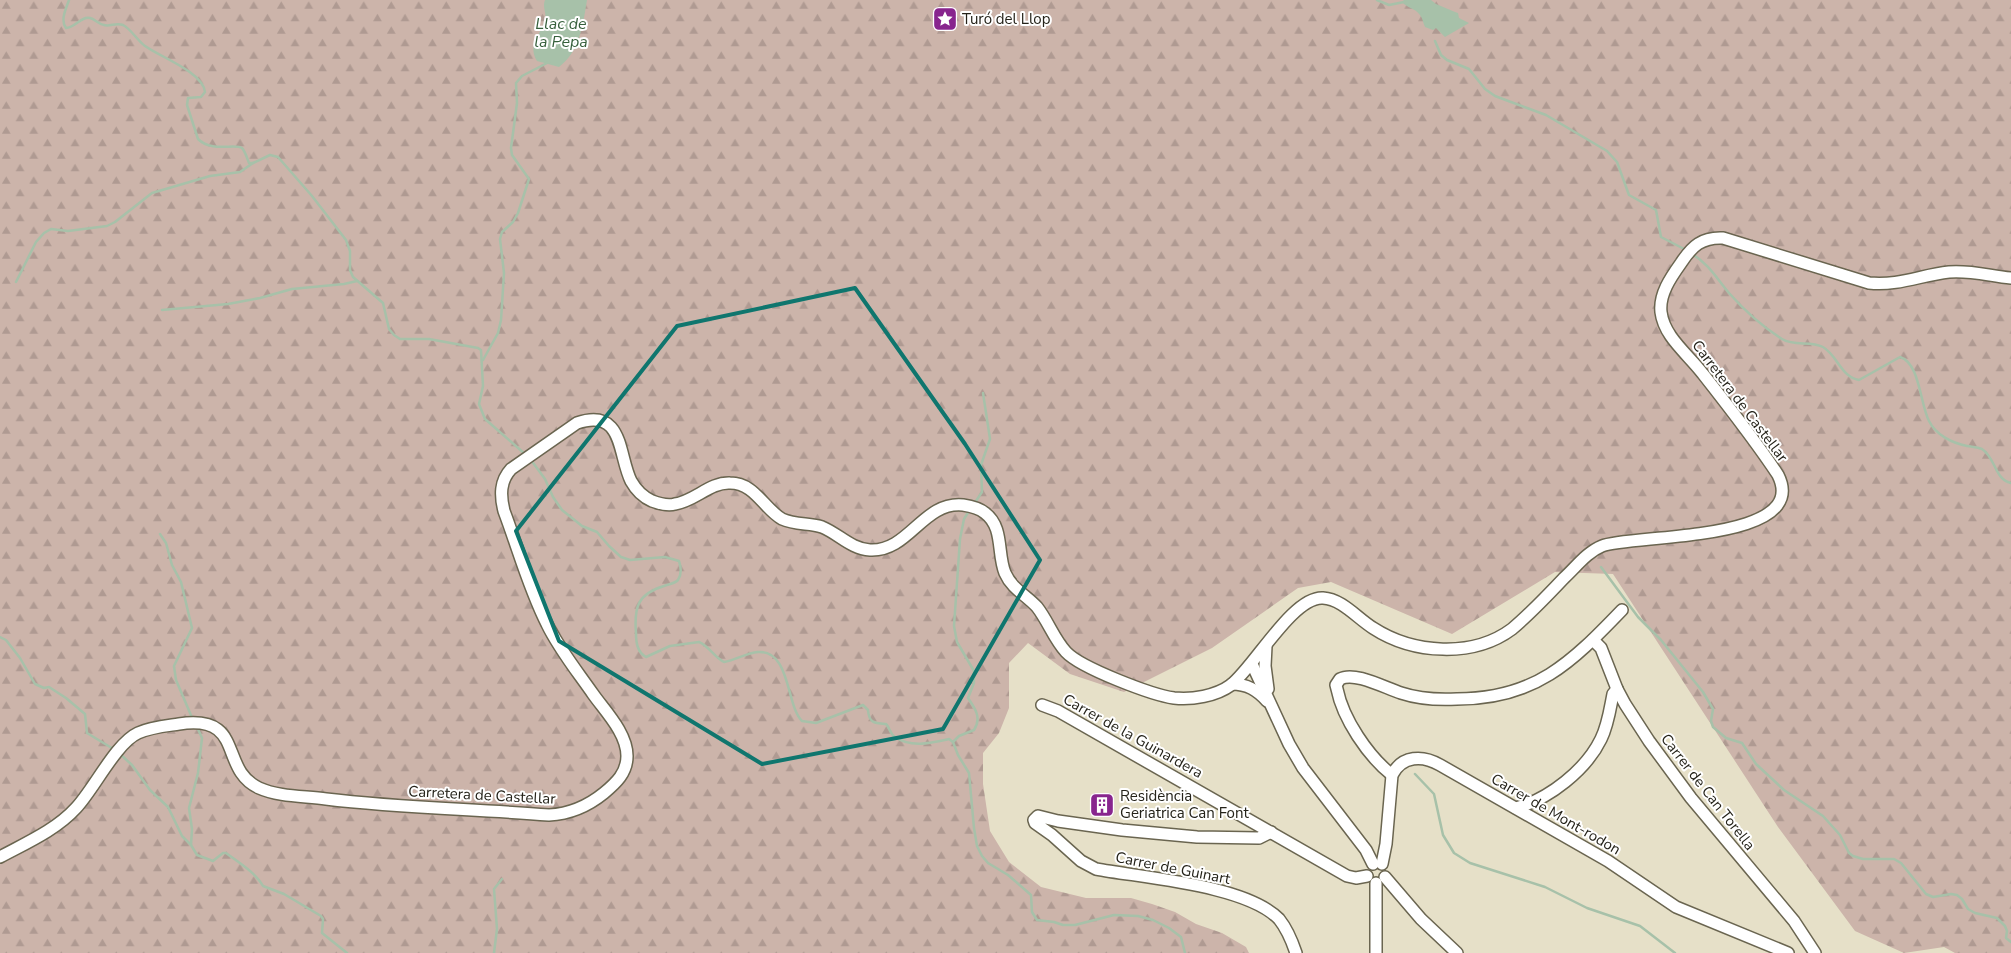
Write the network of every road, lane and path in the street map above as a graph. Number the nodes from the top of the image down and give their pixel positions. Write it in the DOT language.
graph roads {
  1 [pos="2011,278"];
  2 [pos="1622,610"];
  3 [pos="1593,640"];
  4 [pos="1266,646"];
  5 [pos="1252,664"];
  6 [pos="1232,684"];
  7 [pos="1617,689"];
  8 [pos="1042,704"];
  9 [pos="1271,705"];
  10 [pos="1392,775"];
  11 [pos="1516,808"];
  12 [pos="1271,832"];
  13 [pos="0,857"];
  14 [pos="1378,864"];
  15 [pos="1376,878"];
  16 [pos="1296,953"];
  17 [pos="1376,953"];
  18 [pos="1457,953"];
  19 [pos="1788,953"];
  20 [pos="1815,953"];
  1 -- 4 [label="street, Carretera de Castellar"];
  2 -- 3 [label="street"];
  3 -- 7 [label="street, Carrer de Can Torella"];
  3 -- 10 [label="street"];
  4 -- 5 [label="street, Carretera de Castellar"];
  4 -- 9 [label="street"];
  5 -- 6 [label="street, Carretera de Castellar"];
  5 -- 9 [label="street"];
  6 -- 9 [label="street"];
  6 -- 13 [label="street, Carretera de Castellar"];
  7 -- 11 [label="street"];
  7 -- 20 [label="street, Carrer de Can Torella"];
  8 -- 12 [label="street, Carrer de la Guinardera"];
  9 -- 14 [label="street"];
  10 -- 11 [label="street, Carrer de Mont-rodon"];
  10 -- 14 [label="street"];
  11 -- 19 [label="street, Carrer de Mont-rodon"];
  12 -- 15 [label="street, Carrer de la Guinardera"];
  12 -- 16 [label="street, Carrer de Guinart"];
  14 -- 15 [label="street"];
  14 -- 15 [label="street"];
  15 -- 17 [label="street"];
  15 -- 18 [label="street"];
}
